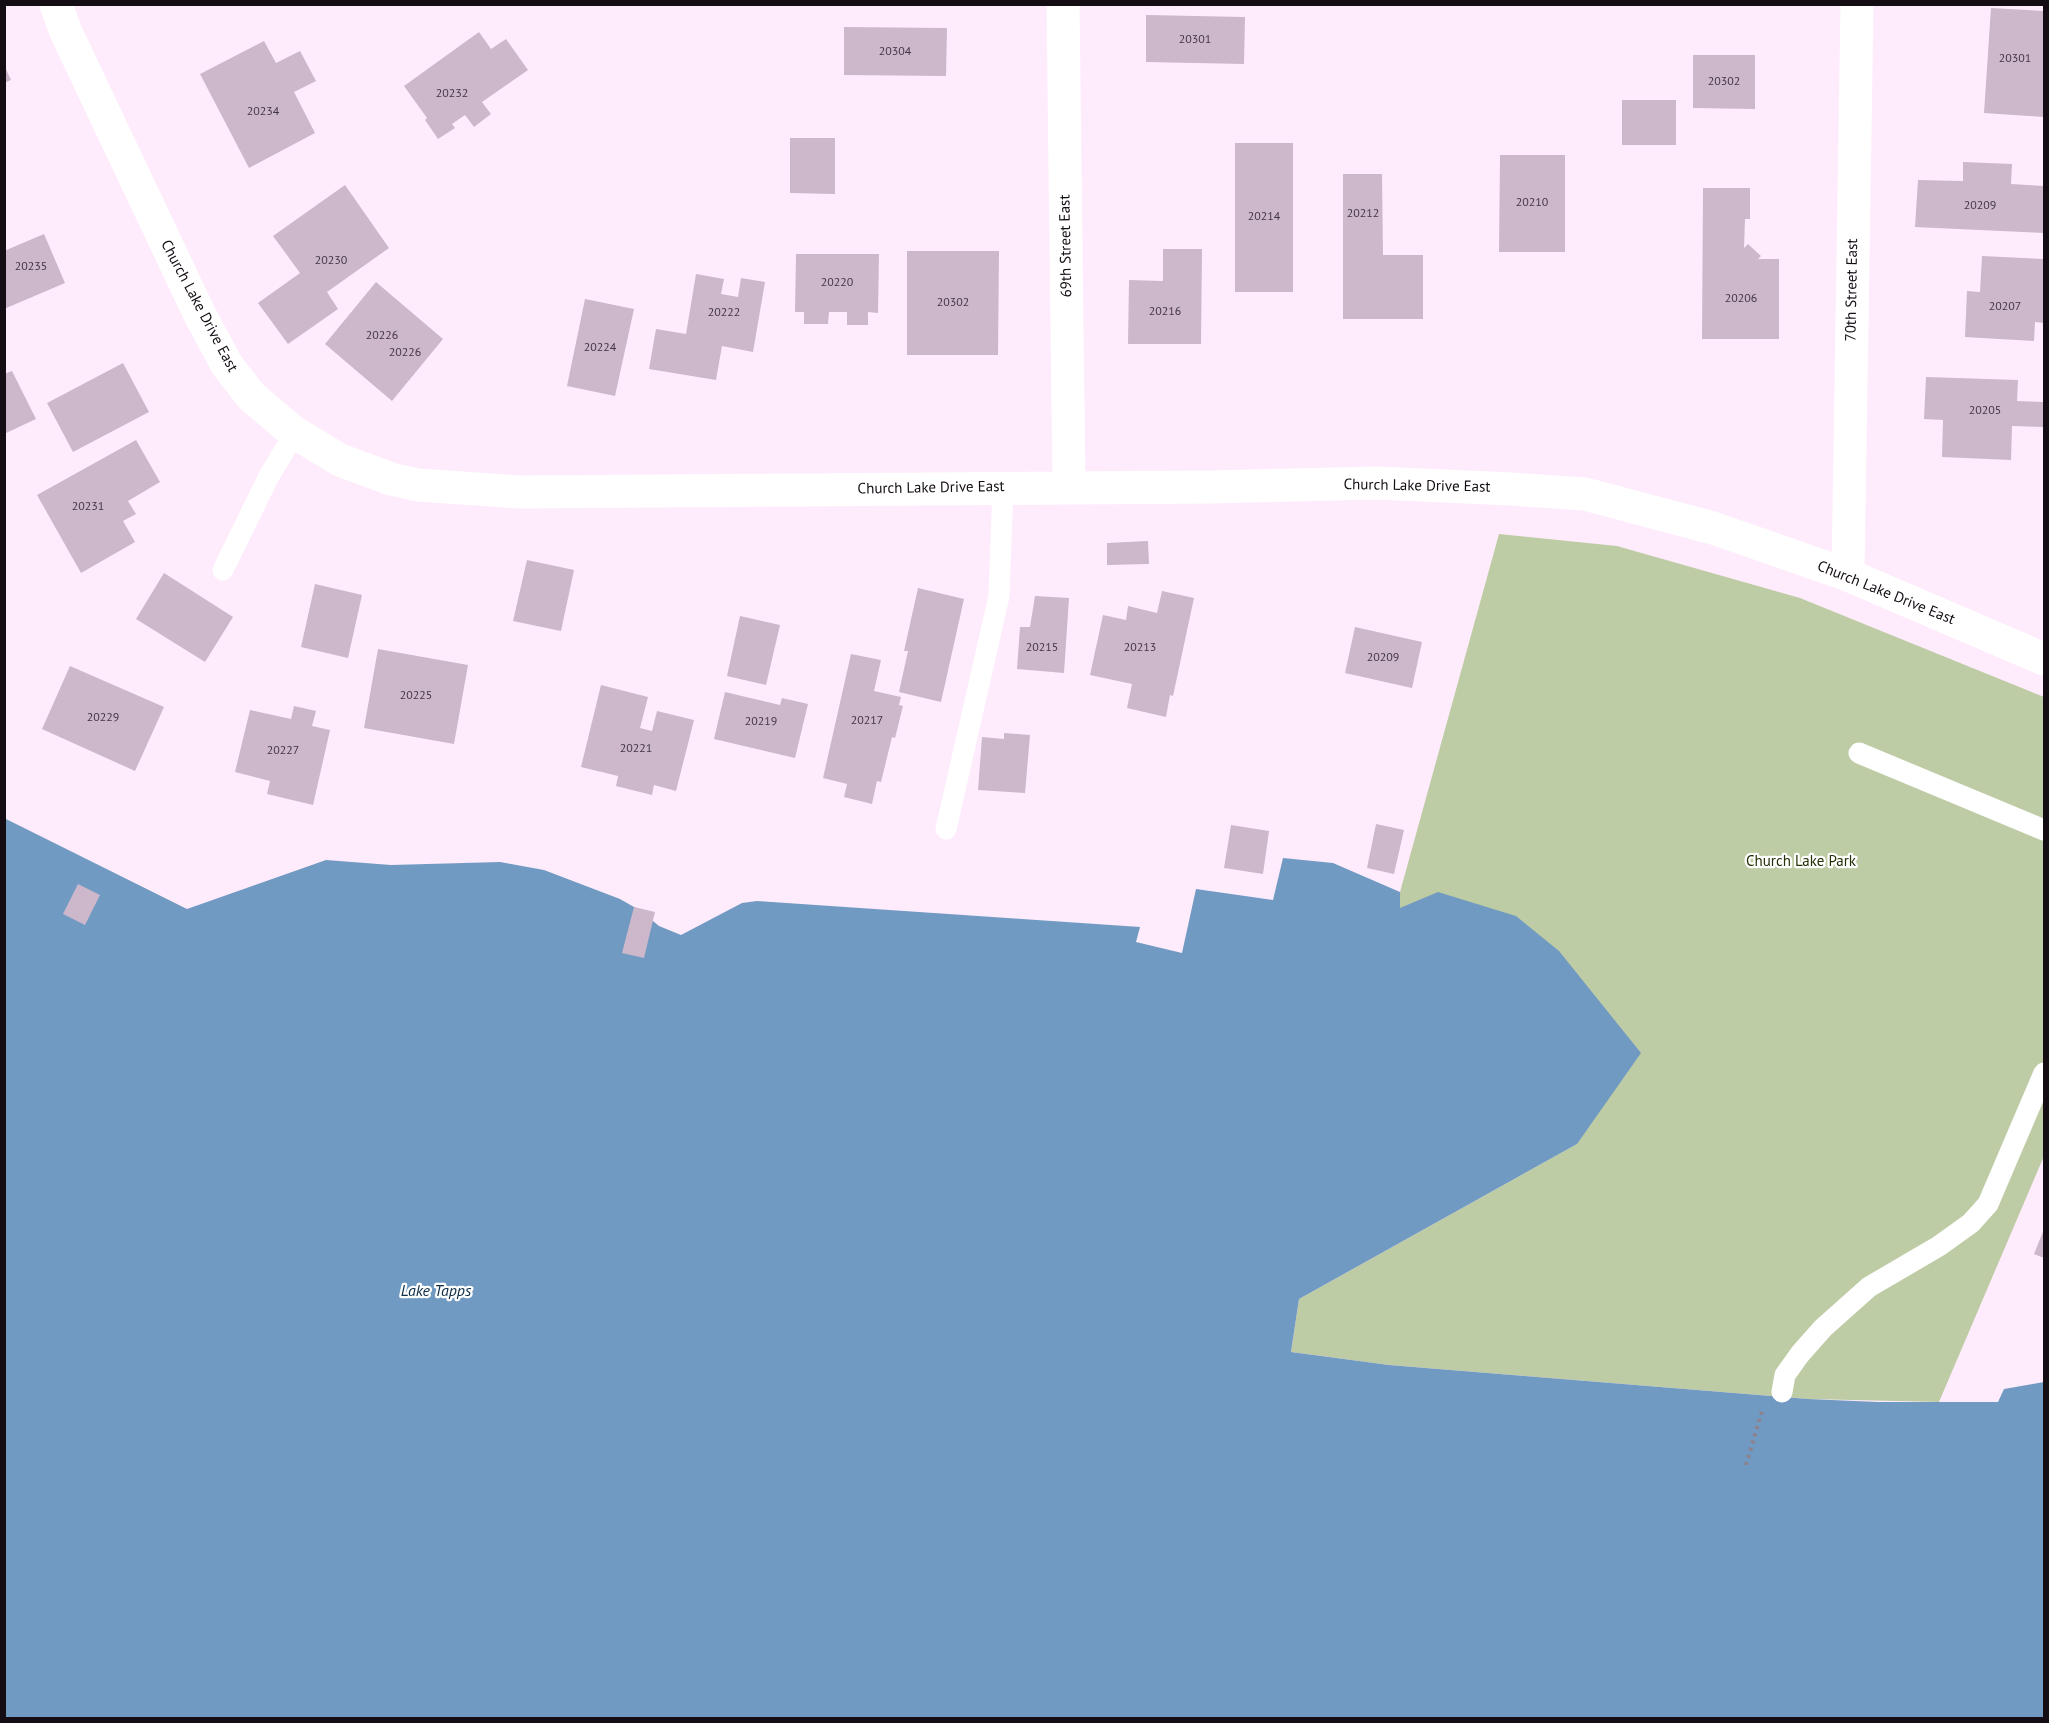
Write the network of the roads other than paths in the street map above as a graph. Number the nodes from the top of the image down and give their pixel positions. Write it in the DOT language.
graph roads {
  1 [pos="56,4"];
  2 [pos="1063,4"];
  3 [pos="1857,4"];
  4 [pos="295,433"];
  5 [pos="1003,487"];
  6 [pos="1069,487"];
  7 [pos="224,570"];
  8 [pos="1848,575"];
  9 [pos="2044,659"];
  10 [pos="1859,753"];
  11 [pos="946,829"];
  12 [pos="2044,830"];
  13 [pos="2044,1073"];
  14 [pos="1773,1397"];
  1 -- 4 [label="street, Church Lake Drive East"];
  2 -- 6 [label="street, 69th Street East"];
  3 -- 8 [label="street, 70th Street East"];
  4 -- 5 [label="street, Church Lake Drive East"];
  4 -- 7 [label="lane"];
  5 -- 6 [label="street, Church Lake Drive East"];
  5 -- 11 [label="lane"];
  6 -- 8 [label="street, Church Lake Drive East"];
  8 -- 9 [label="street, Church Lake Drive East"];
  10 -- 12 [label="lane"];
  13 -- 14 [label="lane"];
}
